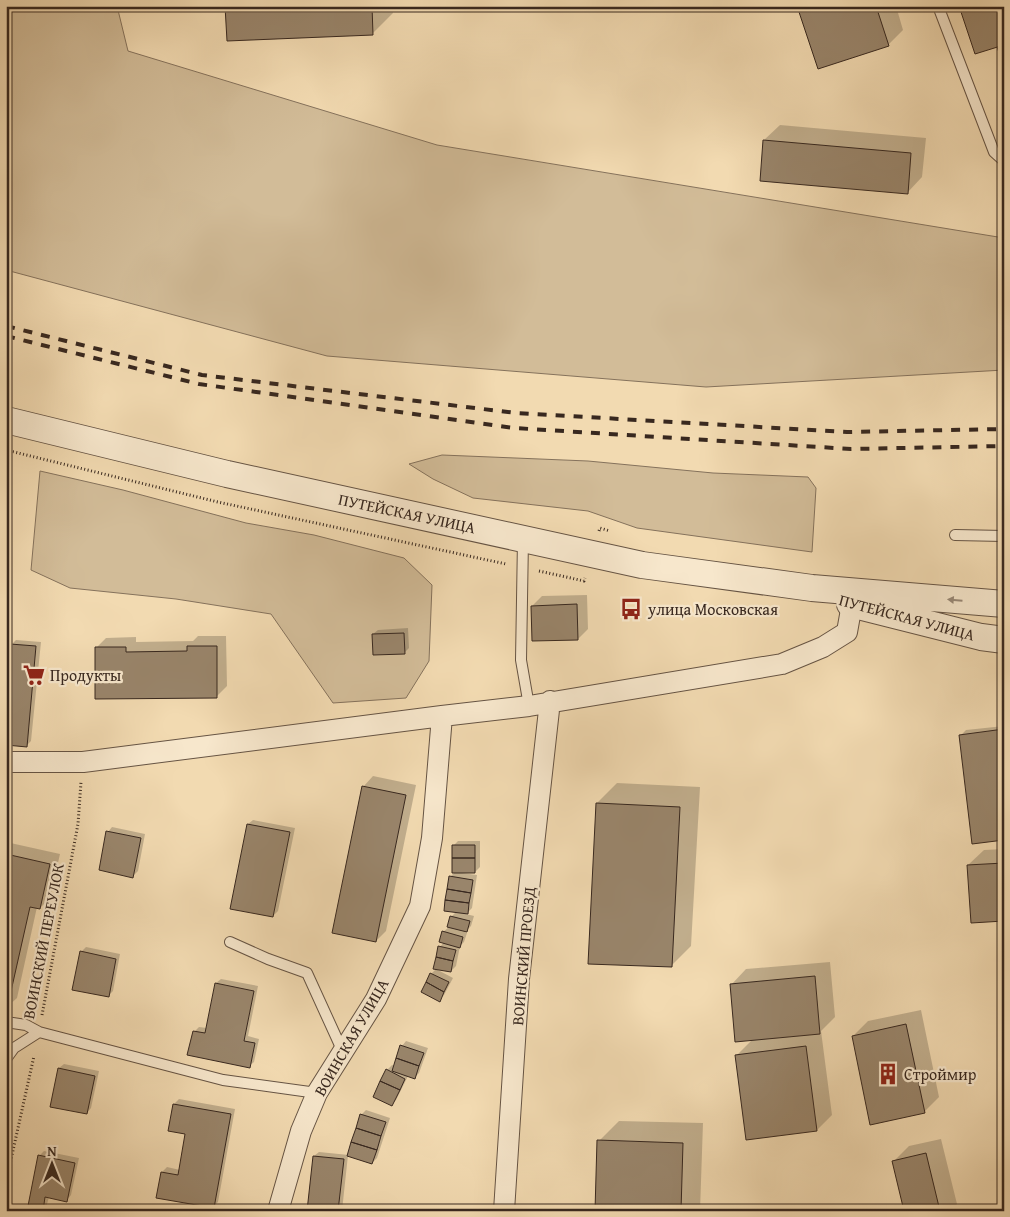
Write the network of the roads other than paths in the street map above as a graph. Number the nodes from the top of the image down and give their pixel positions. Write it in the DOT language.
graph roads {
  1 [pos="938,6"];
  2 [pos="1004,161"];
  3 [pos="6,420"];
  4 [pos="955,535"];
  5 [pos="1004,536"];
  6 [pos="524,538"];
  7 [pos="812,588"];
  8 [pos="852,604"];
  9 [pos="1004,604"];
  10 [pos="1004,640"];
  11 [pos="550,702"];
  12 [pos="529,706"];
  13 [pos="442,716"];
  14 [pos="6,762"];
  15 [pos="230,942"];
  16 [pos="6,1022"];
  17 [pos="39,1032"];
  18 [pos="343,1052"];
  19 [pos="6,1059"];
  20 [pos="317,1093"];
  21 [pos="278,1211"];
  22 [pos="504,1211"];
  1 -- 2 [label="lane"];
  3 -- 6 [label="street, ПУТЕЙСКАЯ УЛИЦА"];
  4 -- 5 [label="lane"];
  6 -- 7 [label="street, ПУТЕЙСКАЯ УЛИЦА"];
  6 -- 12 [label="lane"];
  7 -- 8 [label="street, ПУТЕЙСКАЯ УЛИЦА"];
  9 -- 7 [label="street, ПУТЕЙСКАЯ УЛИЦА, one-way"];
  8 -- 10 [label="street, ПУТЕЙСКАЯ УЛИЦА"];
  8 -- 11 [label="street"];
  11 -- 12 [label="street"];
  11 -- 22 [label="street, ВОИНСКИЙ ПРОЕЗД"];
  12 -- 13 [label="street"];
  13 -- 14 [label="street"];
  13 -- 18 [label="street, ВОИНСКАЯ УЛИЦА"];
  15 -- 18 [label="lane"];
  16 -- 17 [label="lane"];
  17 -- 19 [label="lane"];
  17 -- 20 [label="lane"];
  18 -- 20 [label="street, ВОИНСКАЯ УЛИЦА"];
  20 -- 21 [label="street, ВОИНСКАЯ УЛИЦА"];
}
